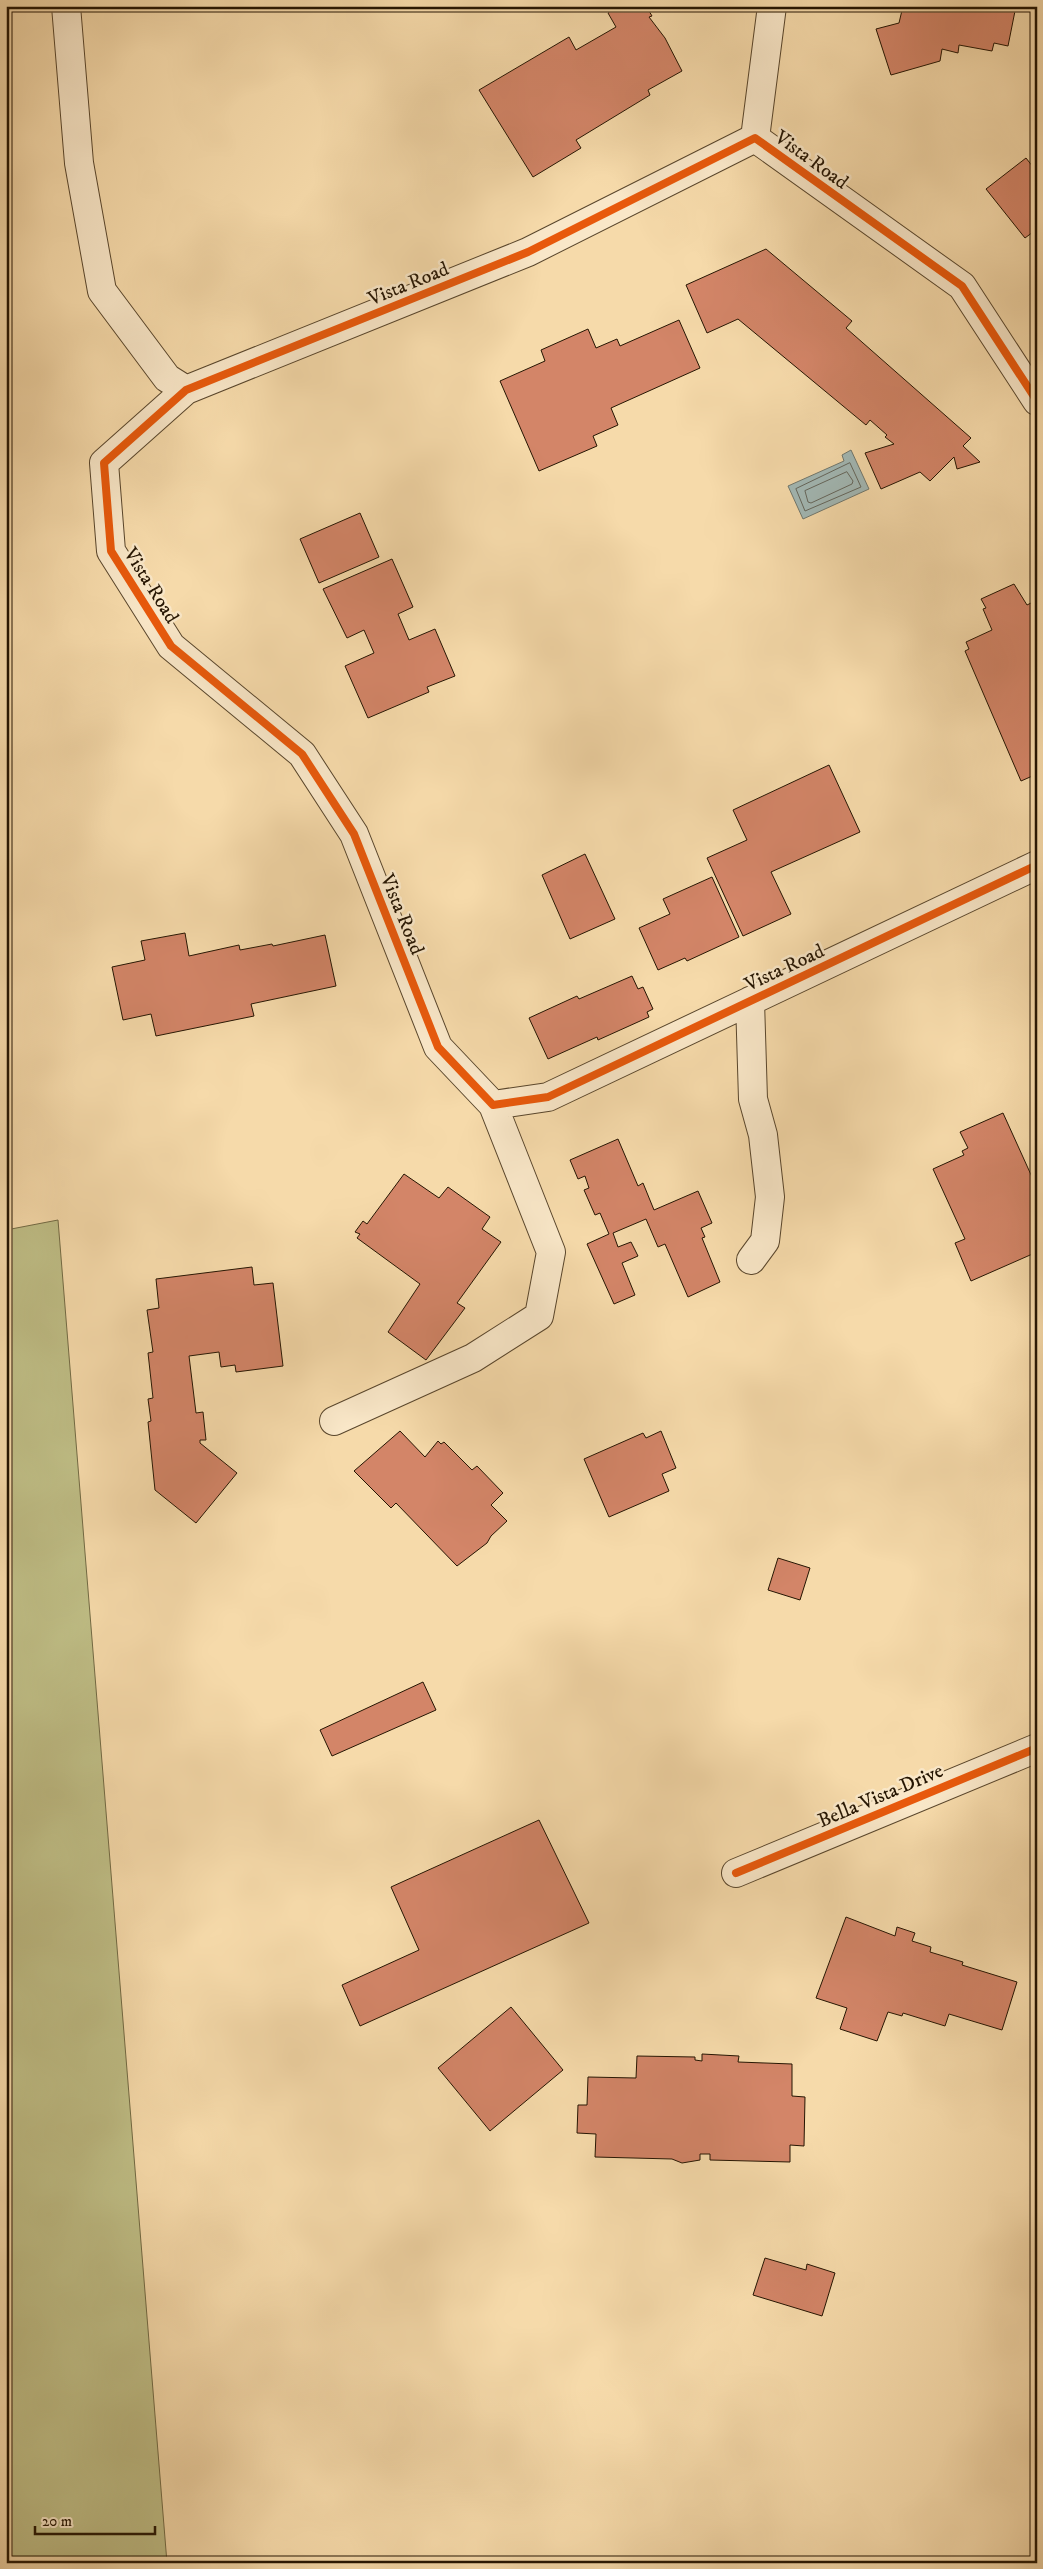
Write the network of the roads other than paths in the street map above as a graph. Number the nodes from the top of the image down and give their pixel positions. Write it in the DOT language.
graph roads {
  1 [pos="66,6"];
  2 [pos="772,6"];
  3 [pos="755,138"];
  4 [pos="186,390"];
  5 [pos="1037,401"];
  6 [pos="1037,865"];
  7 [pos="750,1001"];
  8 [pos="493,1105"];
  9 [pos="751,1260"];
  10 [pos="334,1421"];
  11 [pos="1037,1748"];
  12 [pos="736,1873"];
  1 -- 4 [label="street"];
  2 -- 3 [label="street"];
  3 -- 4 [label="street, Vista Road"];
  3 -- 5 [label="street, Vista Road"];
  4 -- 8 [label="street, Vista Road"];
  6 -- 7 [label="street, Vista Road"];
  7 -- 8 [label="street, Vista Road"];
  7 -- 9 [label="street"];
  8 -- 10 [label="street"];
  11 -- 12 [label="street, Bella Vista Drive"];
}
